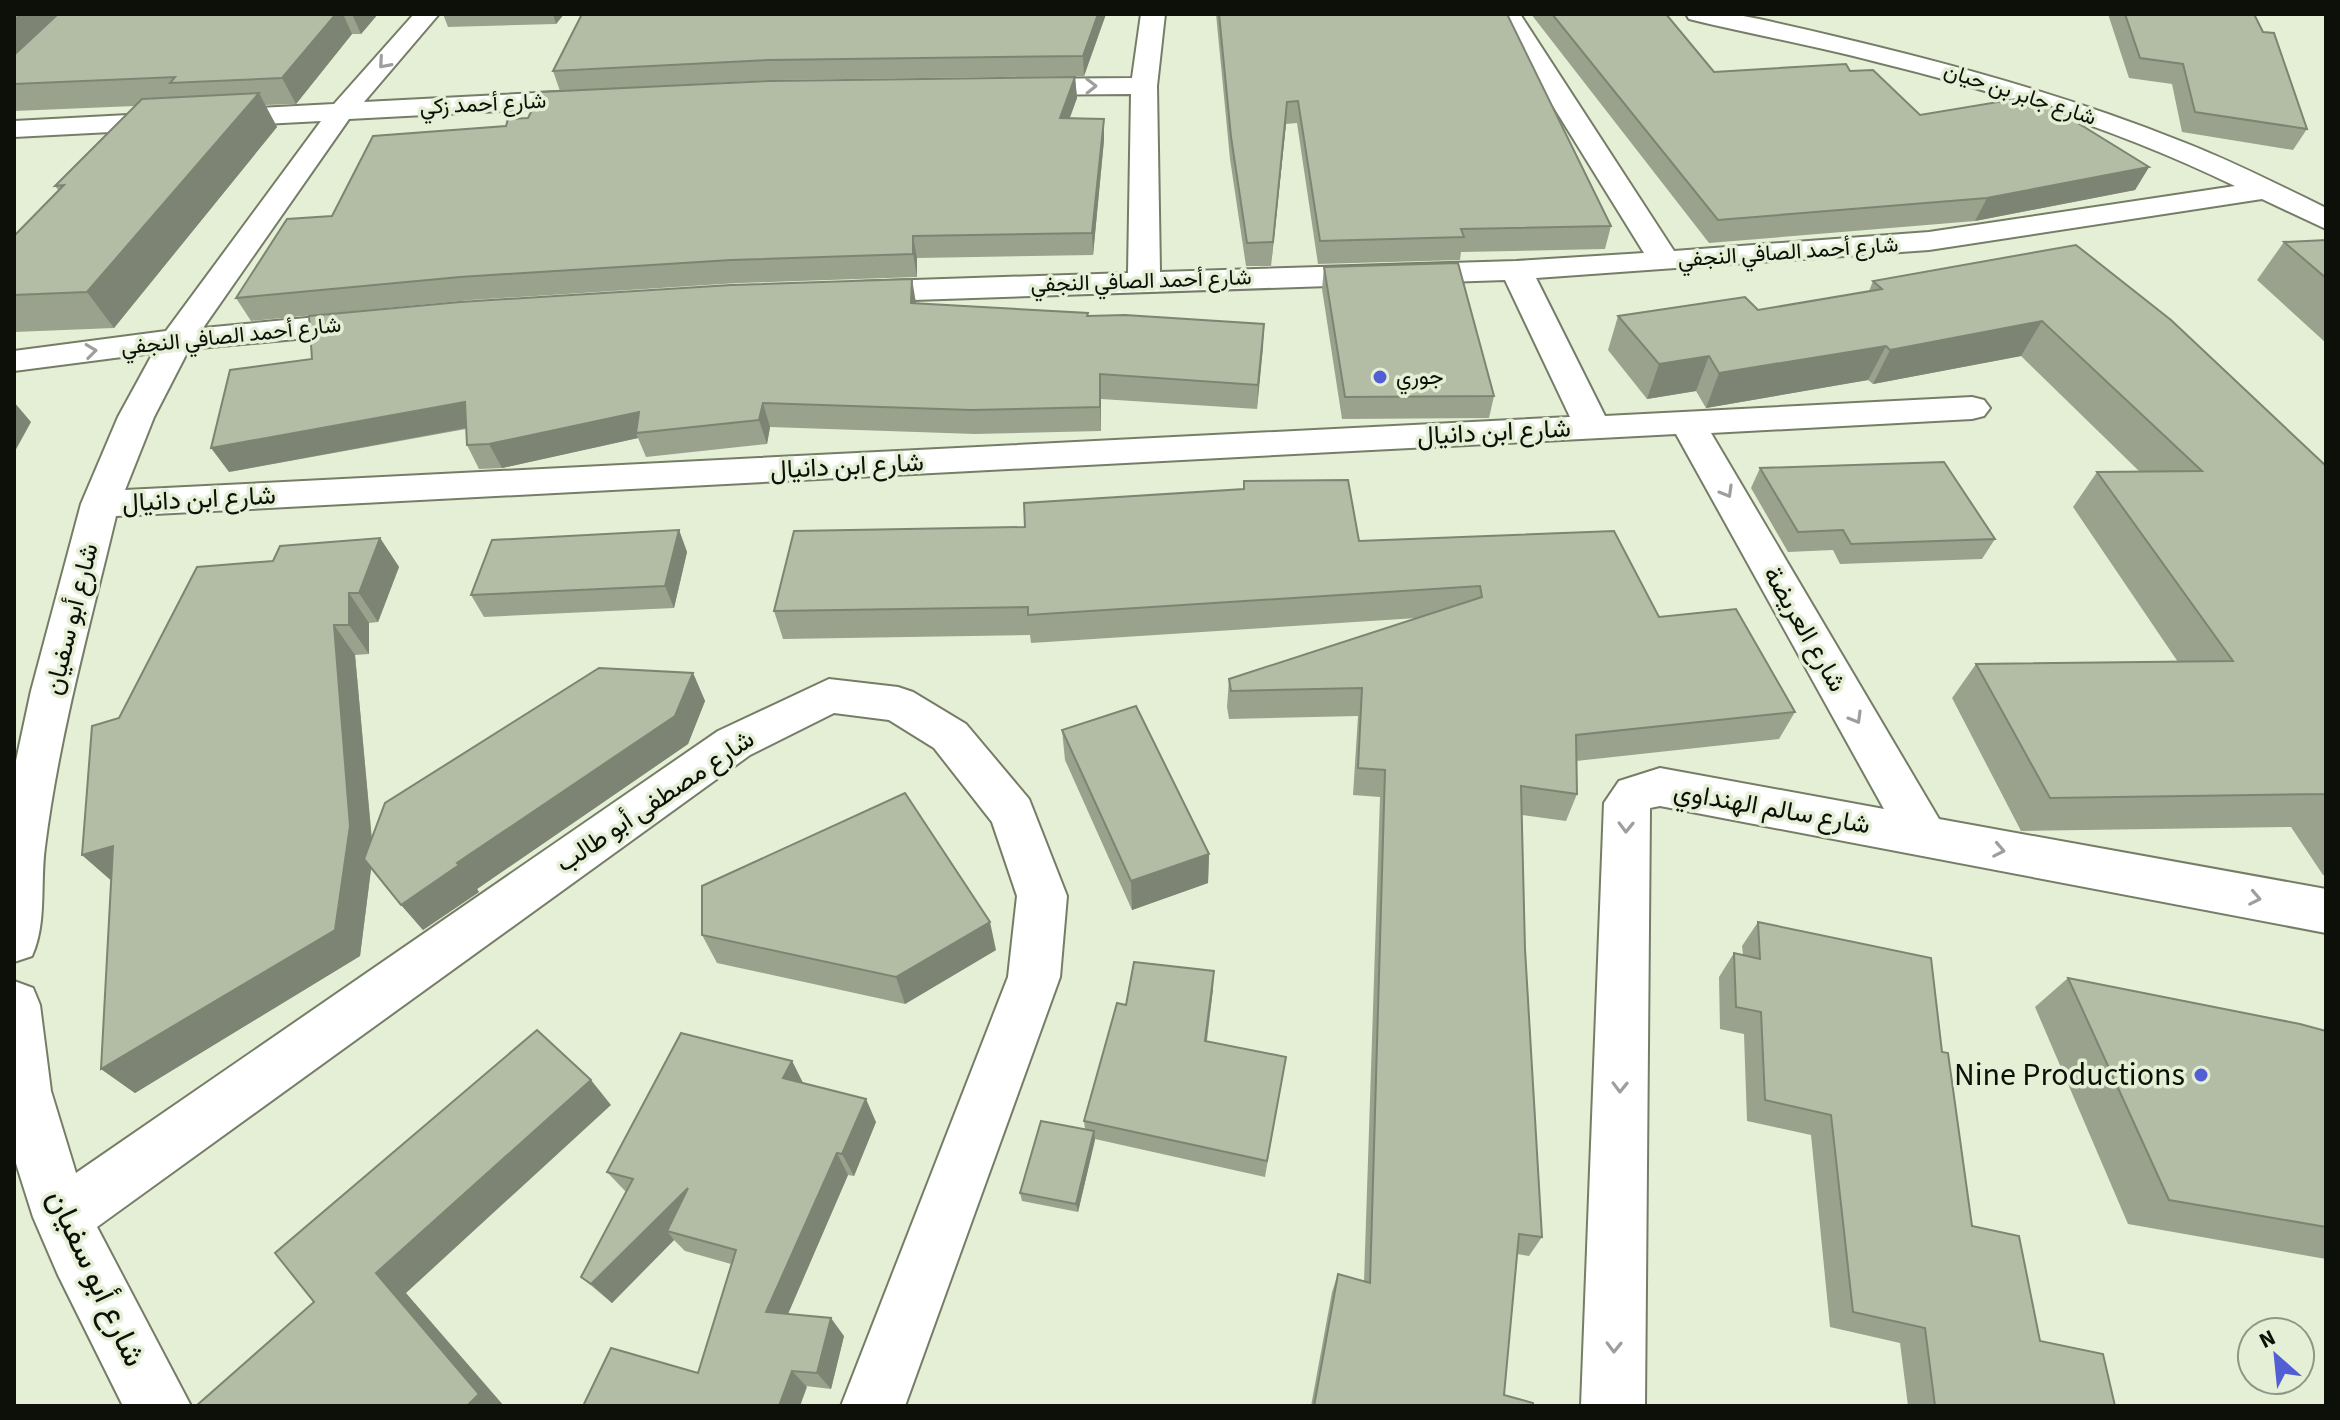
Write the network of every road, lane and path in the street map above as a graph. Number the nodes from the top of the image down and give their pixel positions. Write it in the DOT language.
graph roads {
  1 [pos="427,14"];
  2 [pos="1153,14"];
  3 [pos="1508,14"];
  4 [pos="1698,14"];
  5 [pos="1144,86"];
  6 [pos="985,87"];
  7 [pos="617,97"];
  8 [pos="341,112"];
  9 [pos="14,129"];
  10 [pos="2266,190"];
  11 [pos="2326,220"];
  12 [pos="1665,261"];
  13 [pos="1516,270"];
  14 [pos="1144,281"];
  15 [pos="831,292"];
  16 [pos="394,320"];
  17 [pos="177,340"];
  18 [pos="14,361"];
  19 [pos="1972,408"];
  20 [pos="1688,424"];
  21 [pos="1593,427"];
  22 [pos="100,504"];
  23 [pos="1923,835"];
  24 [pos="2326,911"];
  25 [pos="14,940"];
  26 [pos="14,1005"];
  27 [pos="62,1217"];
  28 [pos="159,1406"];
  29 [pos="873,1406"];
  30 [pos="1613,1406"];
  1 -- 8 [label="street, شارع أبو سفيان, one-way"];
  2 -- 5 [label="street"];
  3 -- 12 [label="street"];
  4 -- 10 [label="street, شارع جابر بن حيان"];
  6 -- 5 [label="street, one-way"];
  5 -- 14 [label="street"];
  7 -- 8 [label="street, شارع أحمد زكي"];
  8 -- 9 [label="street, شارع أحمد زكي"];
  8 -- 17 [label="street, شارع أبو سفيان"];
  10 -- 11 [label="street, شارع جابر بن حيان"];
  10 -- 12 [label="street, شارع أحمد الصافي النجفي"];
  12 -- 13 [label="street, شارع أحمد الصافي النجفي"];
  13 -- 14 [label="street, شارع أحمد الصافي النجفي"];
  13 -- 21 [label="street, شارع ابن دانيال"];
  14 -- 15 [label="street, شارع أحمد الصافي النجفي"];
  16 -- 17 [label="street, شارع أحمد الصافي النجفي"];
  18 -- 17 [label="street, شارع أحمد الصافي النجفي, one-way"];
  17 -- 22 [label="street, شارع أبو سفيان"];
  19 -- 20 [label="street, شارع ابن دانيال"];
  20 -- 21 [label="street, شارع ابن دانيال"];
  20 -- 23 [label="street, شارع العريضة, one-way"];
  21 -- 22 [label="street, شارع ابن دانيال"];
  22 -- 25 [label="street, شارع أبو سفيان"];
  23 -- 24 [label="street, شارع سالم الهنداوي, one-way"];
  23 -- 30 [label="street, شارع سالم الهنداوي, one-way"];
  26 -- 27 [label="street, شارع أبو سفيان"];
  27 -- 28 [label="street, شارع أبو سفيان"];
  27 -- 29 [label="street, شارع مصطفى أبو طالب"];
}
